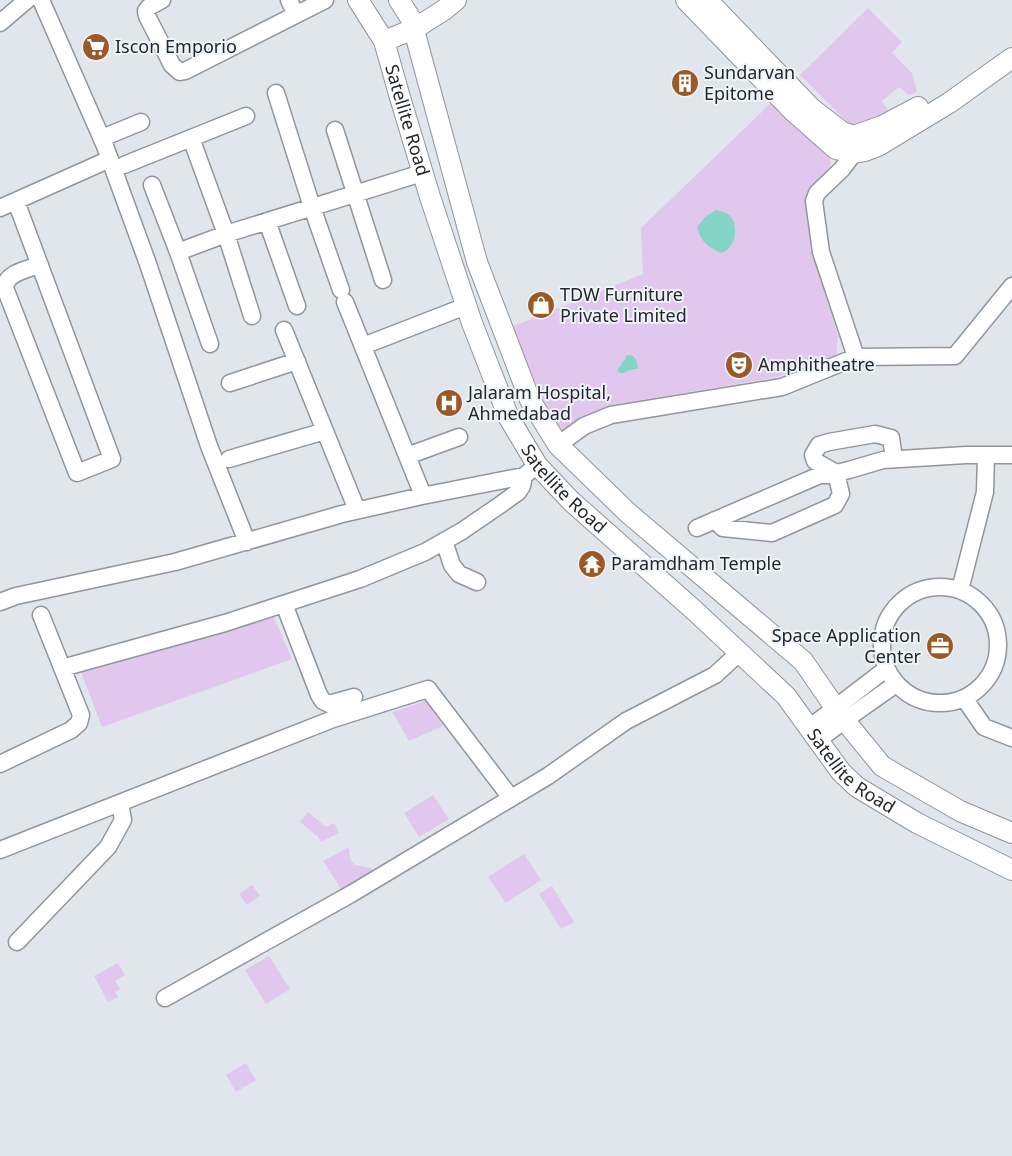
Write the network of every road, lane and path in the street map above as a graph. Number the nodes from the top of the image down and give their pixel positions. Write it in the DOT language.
graph roads {
  1 [pos="27,0"];
  2 [pos="41,0"];
  3 [pos="162,0"];
  4 [pos="289,0"];
  5 [pos="326,0"];
  6 [pos="358,0"];
  7 [pos="399,0"];
  8 [pos="440,0"];
  9 [pos="456,0"];
  10 [pos="686,0"];
  11 [pos="707,0"];
  12 [pos="296,15"];
  13 [pos="0,23"];
  14 [pos="412,24"];
  15 [pos="382,37"];
  16 [pos="1012,45"];
  17 [pos="1012,58"];
  18 [pos="276,93"];
  19 [pos="246,116"];
  20 [pos="141,122"];
  21 [pos="335,130"];
  22 [pos="102,138"];
  23 [pos="191,138"];
  24 [pos="854,145"];
  25 [pos="117,162"];
  26 [pos="422,173"];
  27 [pos="152,186"];
  28 [pos="356,194"];
  29 [pos="16,201"];
  30 [pos="312,207"];
  31 [pos="0,208"];
  32 [pos="267,221"];
  33 [pos="226,234"];
  34 [pos="178,252"];
  35 [pos="40,265"];
  36 [pos="383,280"];
  37 [pos="1012,286"];
  38 [pos="297,306"];
  39 [pos="466,306"];
  40 [pos="252,316"];
  41 [pos="284,330"];
  42 [pos="210,344"];
  43 [pos="363,346"];
  44 [pos="856,357"];
  45 [pos="297,361"];
  46 [pos="230,383"];
  47 [pos="325,431"];
  48 [pos="459,437"];
  49 [pos="558,444"];
  50 [pos="986,455"];
  51 [pos="1012,455"];
  52 [pos="407,456"];
  53 [pos="229,459"];
  54 [pos="894,459"];
  55 [pos="531,470"];
  56 [pos="836,473"];
  57 [pos="420,488"];
  58 [pos="357,510"];
  59 [pos="715,520"];
  60 [pos="697,528"];
  61 [pos="444,541"];
  62 [pos="247,542"];
  63 [pos="477,582"];
  64 [pos="960,590"];
  65 [pos="0,602"];
  66 [pos="284,604"];
  67 [pos="41,615"];
  68 [pos="740,652"];
  69 [pos="62,668"];
  70 [pos="886,669"];
  71 [pos="896,684"];
  72 [pos="354,697"];
  73 [pos="964,698"];
  74 [pos="840,714"];
  75 [pos="814,734"];
  76 [pos="1012,738"];
  77 [pos="0,764"];
  78 [pos="512,798"];
  79 [pos="120,803"];
  80 [pos="1012,833"];
  81 [pos="0,850"];
  82 [pos="1012,870"];
  83 [pos="17,942"];
  84 [pos="166,998"];
  1 -- 13 [label="street"];
  2 -- 22 [label="street"];
  3 -- 12 [label="street"];
  4 -- 12 [label="street"];
  5 -- 12 [label="street"];
  6 -- 15 [label="main road, Satellite Road"];
  7 -- 14 [label="main road, Satellite Road"];
  8 -- 14 [label="main road"];
  9 -- 14 [label="main road"];
  10 -- 24 [label="main road"];
  11 -- 24 [label="main road"];
  14 -- 15 [label="main road"];
  14 -- 49 [label="main road, Satellite Road"];
  15 -- 26 [label="main road, Satellite Road"];
  16 -- 24 [label="main road"];
  17 -- 24 [label="main road"];
  18 -- 30 [label="street"];
  19 -- 23 [label="street"];
  20 -- 22 [label="street"];
  21 -- 28 [label="street"];
  22 -- 25 [label="street"];
  23 -- 25 [label="street"];
  23 -- 33 [label="street"];
  24 -- 44 [label="street"];
  25 -- 29 [label="street"];
  25 -- 62 [label="street"];
  26 -- 28 [label="street"];
  26 -- 39 [label="main road, Satellite Road"];
  27 -- 34 [label="street"];
  28 -- 30 [label="street"];
  28 -- 36 [label="street"];
  29 -- 31 [label="street"];
  29 -- 35 [label="street"];
  30 -- 32 [label="street"];
  30 -- 43 [label="street"];
  32 -- 33 [label="street"];
  32 -- 38 [label="street"];
  33 -- 34 [label="street"];
  33 -- 40 [label="street"];
  34 -- 42 [label="street"];
  35 -- 35 [label="street"];
  37 -- 44 [label="street"];
  39 -- 43 [label="street"];
  39 -- 55 [label="main road, Satellite Road"];
  41 -- 45 [label="street"];
  43 -- 52 [label="street"];
  44 -- 49 [label="street"];
  45 -- 46 [label="street"];
  45 -- 47 [label="street"];
  47 -- 53 [label="street"];
  47 -- 58 [label="street"];
  48 -- 52 [label="street"];
  49 -- 74 [label="main road, Satellite Road"];
  50 -- 51 [label="street"];
  50 -- 54 [label="street"];
  50 -- 64 [label="street"];
  52 -- 57 [label="street"];
  54 -- 56 [label="street"];
  54 -- 56 [label="street"];
  55 -- 58 [label="street"];
  55 -- 61 [label="street"];
  55 -- 68 [label="main road, Satellite Road"];
  56 -- 59 [label="street"];
  56 -- 59 [label="street"];
  58 -- 62 [label="street"];
  59 -- 60 [label="street"];
  61 -- 63 [label="street"];
  61 -- 66 [label="street"];
  62 -- 65 [label="street"];
  64 -- 70 [label="street"];
  64 -- 73 [label="street"];
  66 -- 69 [label="street"];
  66 -- 72 [label="street"];
  67 -- 69 [label="street"];
  68 -- 75 [label="main road, Satellite Road"];
  68 -- 78 [label="street"];
  69 -- 77 [label="street"];
  70 -- 71 [label="street"];
  70 -- 74 [label="street"];
  71 -- 73 [label="street"];
  71 -- 74 [label="street"];
  73 -- 76 [label="street"];
  74 -- 75 [label="street"];
  74 -- 80 [label="main road, Satellite Road"];
  75 -- 82 [label="main road, Satellite Road"];
  78 -- 79 [label="street"];
  78 -- 84 [label="street"];
  79 -- 81 [label="street"];
  79 -- 83 [label="street"];
}
